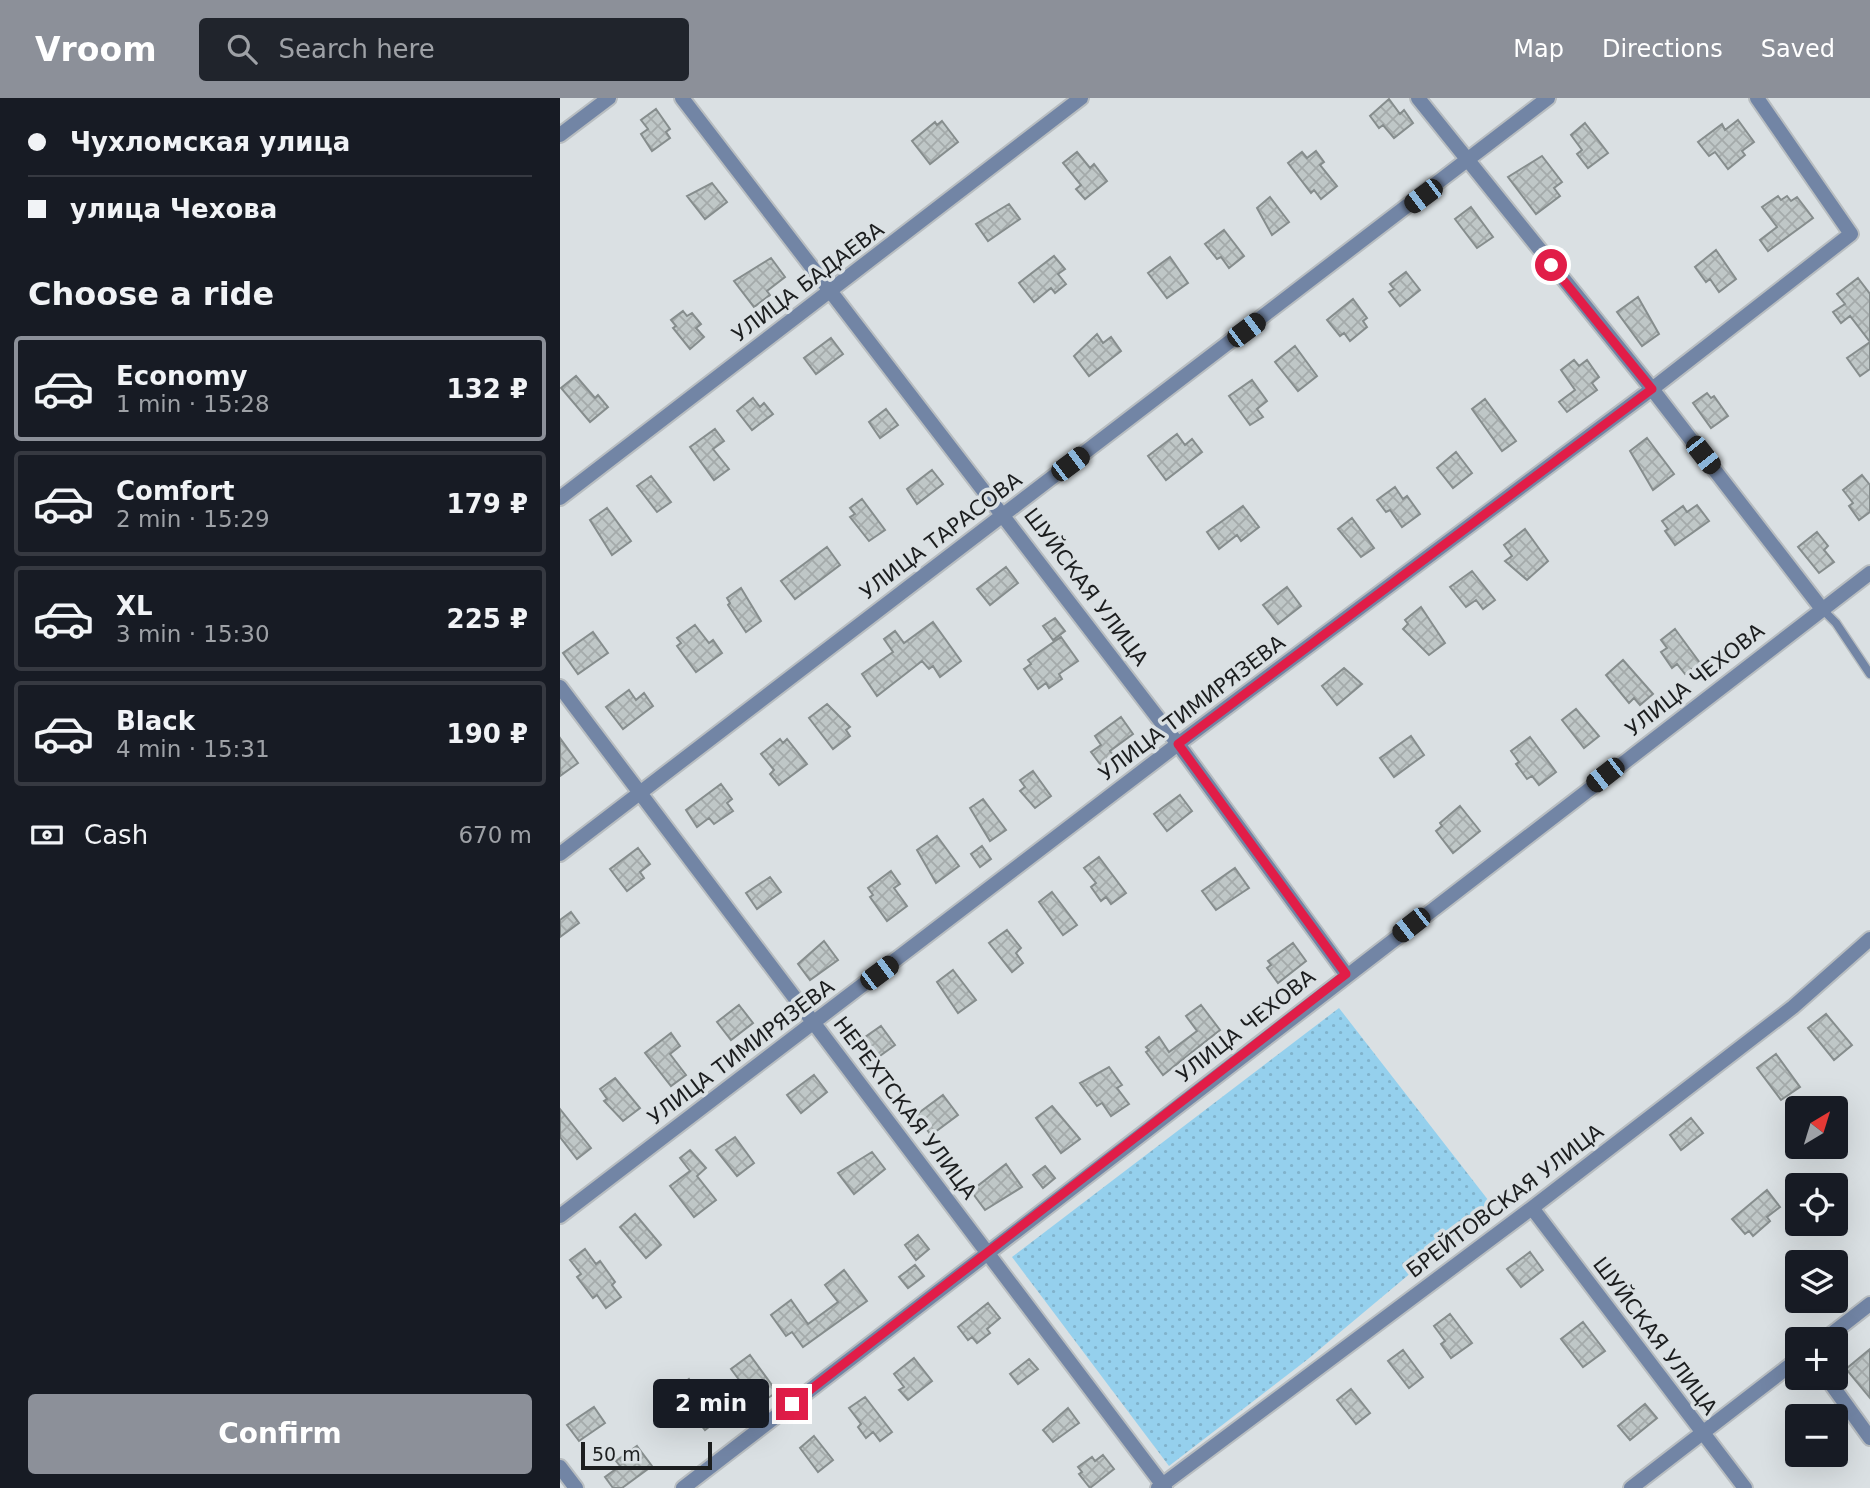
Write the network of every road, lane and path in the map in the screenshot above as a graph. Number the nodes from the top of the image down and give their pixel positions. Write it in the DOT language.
graph roads {
  1 [pos="609,98"];
  2 [pos="682,98"];
  3 [pos="1081,98"];
  4 [pos="1418,98"];
  5 [pos="1548,98"];
  6 [pos="1757,98"];
  7 [pos="560,135"];
  8 [pos="1467,162"];
  9 [pos="831,291"];
  10 [pos="1652,389"];
  11 [pos="560,498"];
  12 [pos="1003,514"];
  13 [pos="1870,573"];
  14 [pos="1822,610"];
  15 [pos="1870,674"];
  16 [pos="560,687"];
  17 [pos="1178,744"];
  18 [pos="639,793"];
  19 [pos="560,854"];
  20 [pos="1870,939"];
  21 [pos="1346,974"];
  22 [pos="814,1022"];
  23 [pos="1532,1208"];
  24 [pos="560,1216"];
  25 [pos="989,1254"];
  26 [pos="1870,1304"];
  27 [pos="1840,1327"];
  28 [pos="1785,1369"];
  29 [pos="1835,1390"];
  30 [pos="1702,1433"];
  31 [pos="1870,1438"];
  32 [pos="560,1467"];
  33 [pos="1162,1487"];
  34 [pos="576,1488"];
  35 [pos="683,1488"];
  36 [pos="1631,1488"];
  37 [pos="1745,1488"];
  1 -- 7 [label="street"];
  2 -- 9 [label="street, ШУЙСКАЯ УЛИЦА"];
  3 -- 9 [label="street, УЛИЦА БАДАЕВА"];
  4 -- 8 [label="street"];
  5 -- 8 [label="street, УЛИЦА ТАРАСОВА"];
  6 -- 10 [label="street, УЛИЦА ТИМИРЯЗЕВА"];
  8 -- 10 [label="street"];
  8 -- 12 [label="street, УЛИЦА ТАРАСОВА"];
  9 -- 11 [label="street, УЛИЦА БАДАЕВА"];
  9 -- 12 [label="street, ШУЙСКАЯ УЛИЦА"];
  10 -- 14 [label="street"];
  10 -- 17 [label="street, УЛИЦА ТИМИРЯЗЕВА"];
  12 -- 17 [label="street, ШУЙСКАЯ УЛИЦА"];
  12 -- 18 [label="street, УЛИЦА ТАРАСОВА"];
  13 -- 14 [label="street, УЛИЦА ЧЕХОВА"];
  14 -- 15 [label="lane"];
  14 -- 21 [label="street, УЛИЦА ЧЕХОВА"];
  16 -- 18 [label="street, НЕРЕХТСКАЯ УЛИЦА"];
  17 -- 21 [label="street, ШУЙСКАЯ УЛИЦА"];
  17 -- 22 [label="street, УЛИЦА ТИМИРЯЗЕВА"];
  18 -- 19 [label="street, УЛИЦА ТАРАСОВА"];
  18 -- 22 [label="street, НЕРЕХТСКАЯ УЛИЦА"];
  20 -- 23 [label="street, БРЕЙТОВСКАЯ УЛИЦА"];
  21 -- 25 [label="street, УЛИЦА ЧЕХОВА"];
  22 -- 24 [label="street, УЛИЦА ТИМИРЯЗЕВА"];
  22 -- 25 [label="street, НЕРЕХТСКАЯ УЛИЦА"];
  23 -- 30 [label="street, ШУЙСКАЯ УЛИЦА"];
  23 -- 33 [label="street, БРЕЙТОВСКАЯ УЛИЦА"];
  25 -- 33 [label="street, НЕРЕХТСКАЯ УЛИЦА"];
  25 -- 35 [label="street, УЛИЦА ЧЕХОВА"];
  26 -- 27 [label="street"];
  28 -- 30 [label="street"];
  29 -- 31 [label="street"];
  30 -- 36 [label="street"];
  30 -- 37 [label="street, ШУЙСКАЯ УЛИЦА"];
  32 -- 34 [label="street"];
}
